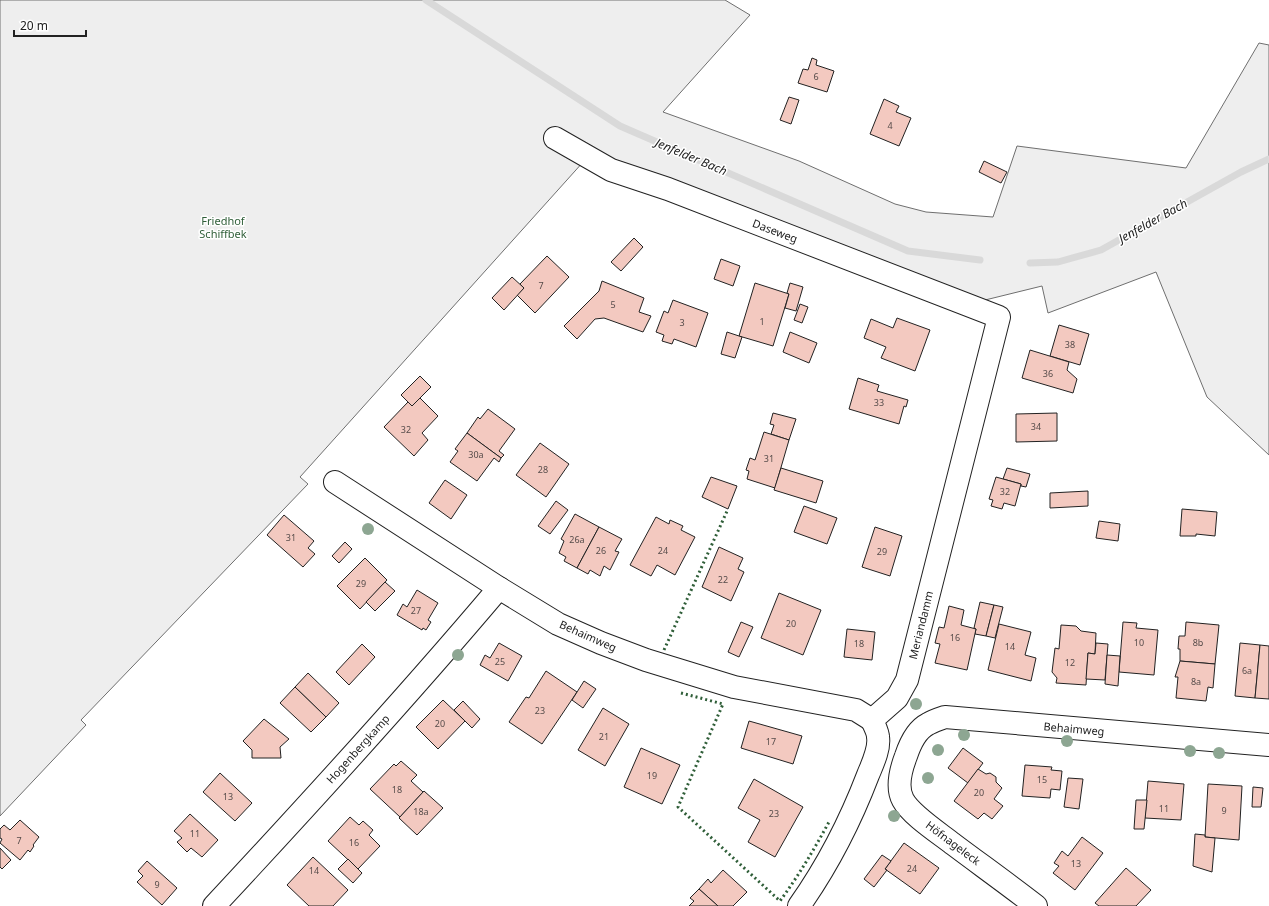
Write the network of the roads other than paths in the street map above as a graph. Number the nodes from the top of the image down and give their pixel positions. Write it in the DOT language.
graph roads {
  1 [pos="555,138"];
  2 [pos="1000,317"];
  3 [pos="335,482"];
  4 [pos="499,588"];
  5 [pos="872,720"];
  6 [pos="1269,745"];
  7 [pos="876,754"];
  8 [pos="903,763"];
  9 [pos="214,906"];
  10 [pos="800,906"];
  11 [pos="1036,906"];
  1 -- 2 [label="street, Daseweg"];
  2 -- 5 [label="street, Meriandamm"];
  3 -- 4 [label="street, Behaimweg"];
  4 -- 5 [label="street, Behaimweg"];
  4 -- 9 [label="street, Hogenbergkamp"];
  5 -- 7 [label="street"];
  6 -- 8 [label="street, Behaimweg"];
  7 -- 8 [label="street"];
  7 -- 10 [label="street"];
  8 -- 11 [label="street, Höfnageleck"];
}
